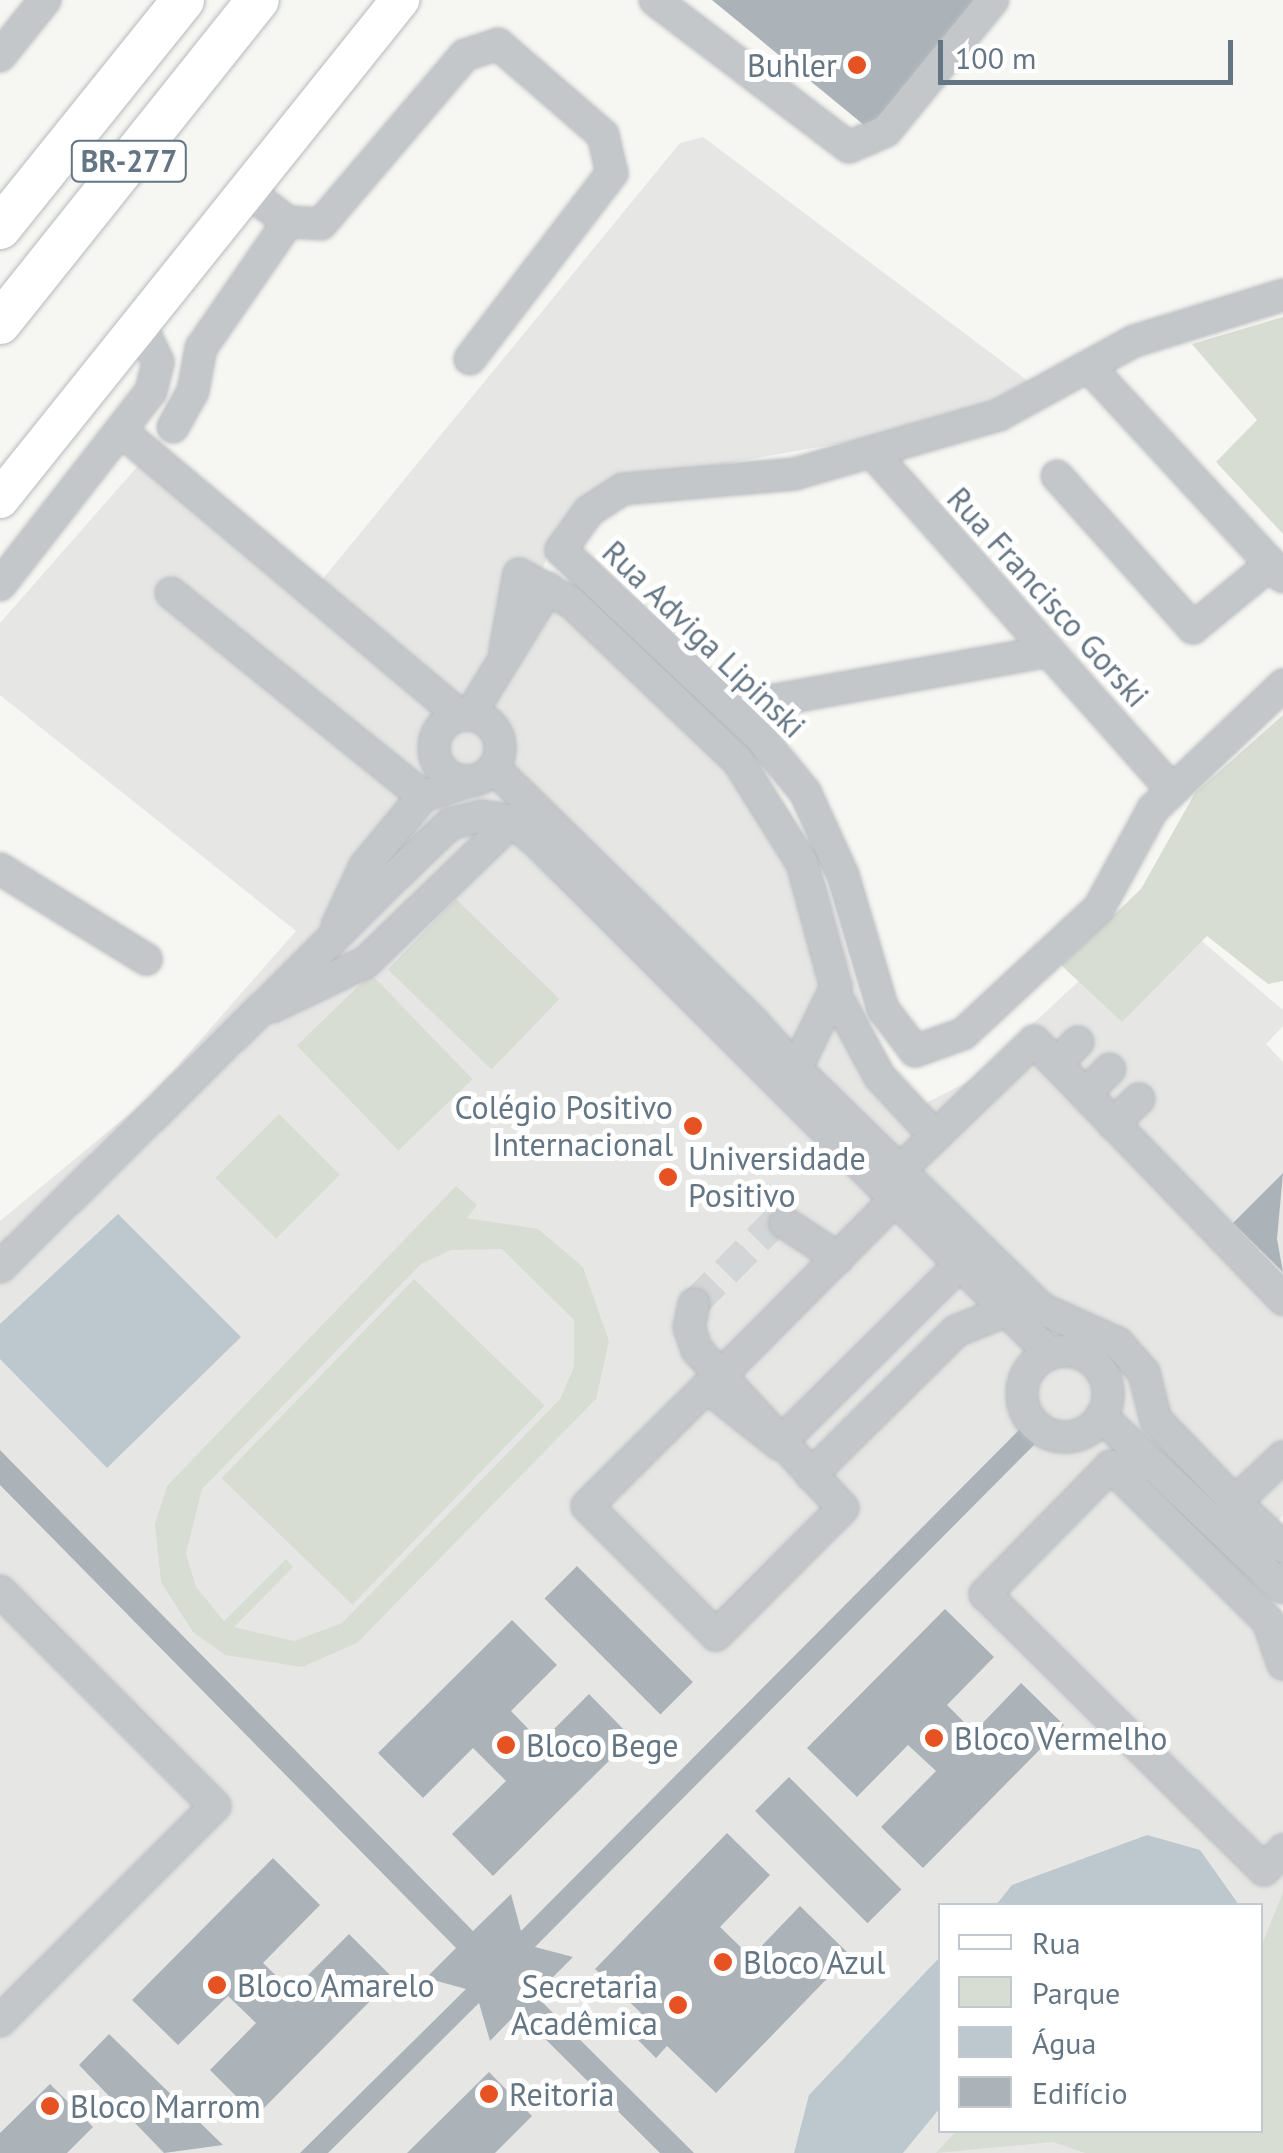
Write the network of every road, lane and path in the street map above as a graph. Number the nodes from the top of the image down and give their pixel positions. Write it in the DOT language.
graph roads {
  1 [pos="45,0"];
  2 [pos="182,0"];
  3 [pos="258,0"];
  4 [pos="400,0"];
  5 [pos="655,0"];
  6 [pos="993,0"];
  7 [pos="0,56"];
  8 [pos="246,190"];
  9 [pos="288,222"];
  10 [pos="0,228"];
  11 [pos="1283,295"];
  12 [pos="0,323"];
  13 [pos="140,324"];
  14 [pos="470,359"];
  15 [pos="1090,368"];
  16 [pos="173,426"];
  17 [pos="121,431"];
  18 [pos="872,452"];
  19 [pos="1057,476"];
  20 [pos="0,498"];
  21 [pos="1277,570"];
  22 [pos="0,585"];
  23 [pos="171,593"];
  24 [pos="1049,651"];
  25 [pos="1283,684"];
  26 [pos="730,708"];
  27 [pos="465,715"];
  28 [pos="434,750"];
  29 [pos="481,775"];
  30 [pos="1172,788"];
  31 [pos="423,796"];
  32 [pos="512,822"];
  33 [pos="0,869"];
  34 [pos="330,942"];
  35 [pos="146,959"];
  36 [pos="836,996"];
  37 [pos="263,1010"];
  38 [pos="1078,1042"];
  39 [pos="1056,1064"];
  40 [pos="796,1068"];
  41 [pos="1110,1069"];
  42 [pos="1085,1094"];
  43 [pos="1139,1099"];
  44 [pos="794,1102"];
  45 [pos="1114,1124"];
  46 [pos="936,1136"];
  47 [pos="900,1170"];
  48 [pos="893,1202"];
  49 [pos="785,1223"];
  50 [pos="838,1258"];
  51 [pos="0,1267"];
  52 [pos="957,1267"];
  53 [pos="1005,1297"];
  54 [pos="1283,1299"];
  55 [pos="924,1300"];
  56 [pos="694,1304"];
  57 [pos="956,1331"];
  58 [pos="1050,1354"];
  59 [pos="719,1377"];
  60 [pos="1101,1416"];
  61 [pos="780,1444"];
  62 [pos="1283,1457"];
  63 [pos="810,1476"];
  64 [pos="1241,1521"];
  65 [pos="1192,1525"];
  66 [pos="1283,1547"];
  67 [pos="1283,1588"];
  68 [pos="0,1591"];
  69 [pos="1283,1664"];
  70 [pos="1283,1850"];
  71 [pos="0,2022"];
  1 -- 7 [label="street"];
  2 -- 10 [label="highway, BR-277"];
  3 -- 12 [label="highway, BR-277"];
  4 -- 8 [label="main road"];
  5 -- 6 [label="street"];
  8 -- 9 [label="street"];
  8 -- 13 [label="main road"];
  9 -- 14 [label="street"];
  9 -- 16 [label="street"];
  11 -- 15 [label="street"];
  13 -- 17 [label="street"];
  13 -- 20 [label="main road"];
  15 -- 18 [label="street"];
  15 -- 21 [label="street"];
  17 -- 22 [label="street"];
  17 -- 27 [label="street"];
  18 -- 24 [label="street, Rua Francisco Gorski"];
  18 -- 26 [label="street, Rua Adviga Lipinski"];
  19 -- 21 [label="street"];
  23 -- 31 [label="street"];
  24 -- 26 [label="street"];
  24 -- 30 [label="street, Rua Francisco Gorski"];
  25 -- 30 [label="street"];
  26 -- 30 [label="street, Rua Adviga Lipinski"];
  27 -- 28 [label="street"];
  27 -- 29 [label="street"];
  27 -- 36 [label="street"];
  28 -- 29 [label="street"];
  28 -- 31 [label="street"];
  29 -- 31 [label="street"];
  29 -- 40 [label="street"];
  31 -- 34 [label="street"];
  32 -- 34 [label="street"];
  32 -- 37 [label="street"];
  32 -- 44 [label="street"];
  33 -- 35 [label="street"];
  34 -- 37 [label="street"];
  36 -- 40 [label="street"];
  36 -- 46 [label="street"];
  37 -- 51 [label="street"];
  38 -- 39 [label="street"];
  39 -- 42 [label="street"];
  39 -- 46 [label="street"];
  40 -- 44 [label="street"];
  40 -- 47 [label="street"];
  41 -- 42 [label="street"];
  42 -- 45 [label="street"];
  43 -- 45 [label="street"];
  44 -- 48 [label="street"];
  45 -- 54 [label="street"];
  46 -- 47 [label="street"];
  47 -- 53 [label="street"];
  48 -- 50 [label="street"];
  48 -- 52 [label="street"];
  49 -- 50 [label="street"];
  50 -- 59 [label="street"];
  52 -- 53 [label="street"];
  52 -- 55 [label="street"];
  53 -- 57 [label="street"];
  53 -- 58 [label="street"];
  53 -- 64 [label="street"];
  55 -- 57 [label="street"];
  55 -- 61 [label="street"];
  56 -- 59 [label="street"];
  57 -- 63 [label="street"];
  58 -- 60 [label="street"];
  58 -- 60 [label="street"];
  59 -- 61 [label="street"];
  60 -- 65 [label="street"];
  61 -- 63 [label="street"];
  61 -- 63 [label="street"];
  62 -- 64 [label="street"];
  64 -- 65 [label="street"];
  64 -- 66 [label="street"];
  64 -- 67 [label="street"];
  65 -- 69 [label="street"];
  65 -- 70 [label="street"];
  68 -- 71 [label="street"];
}
